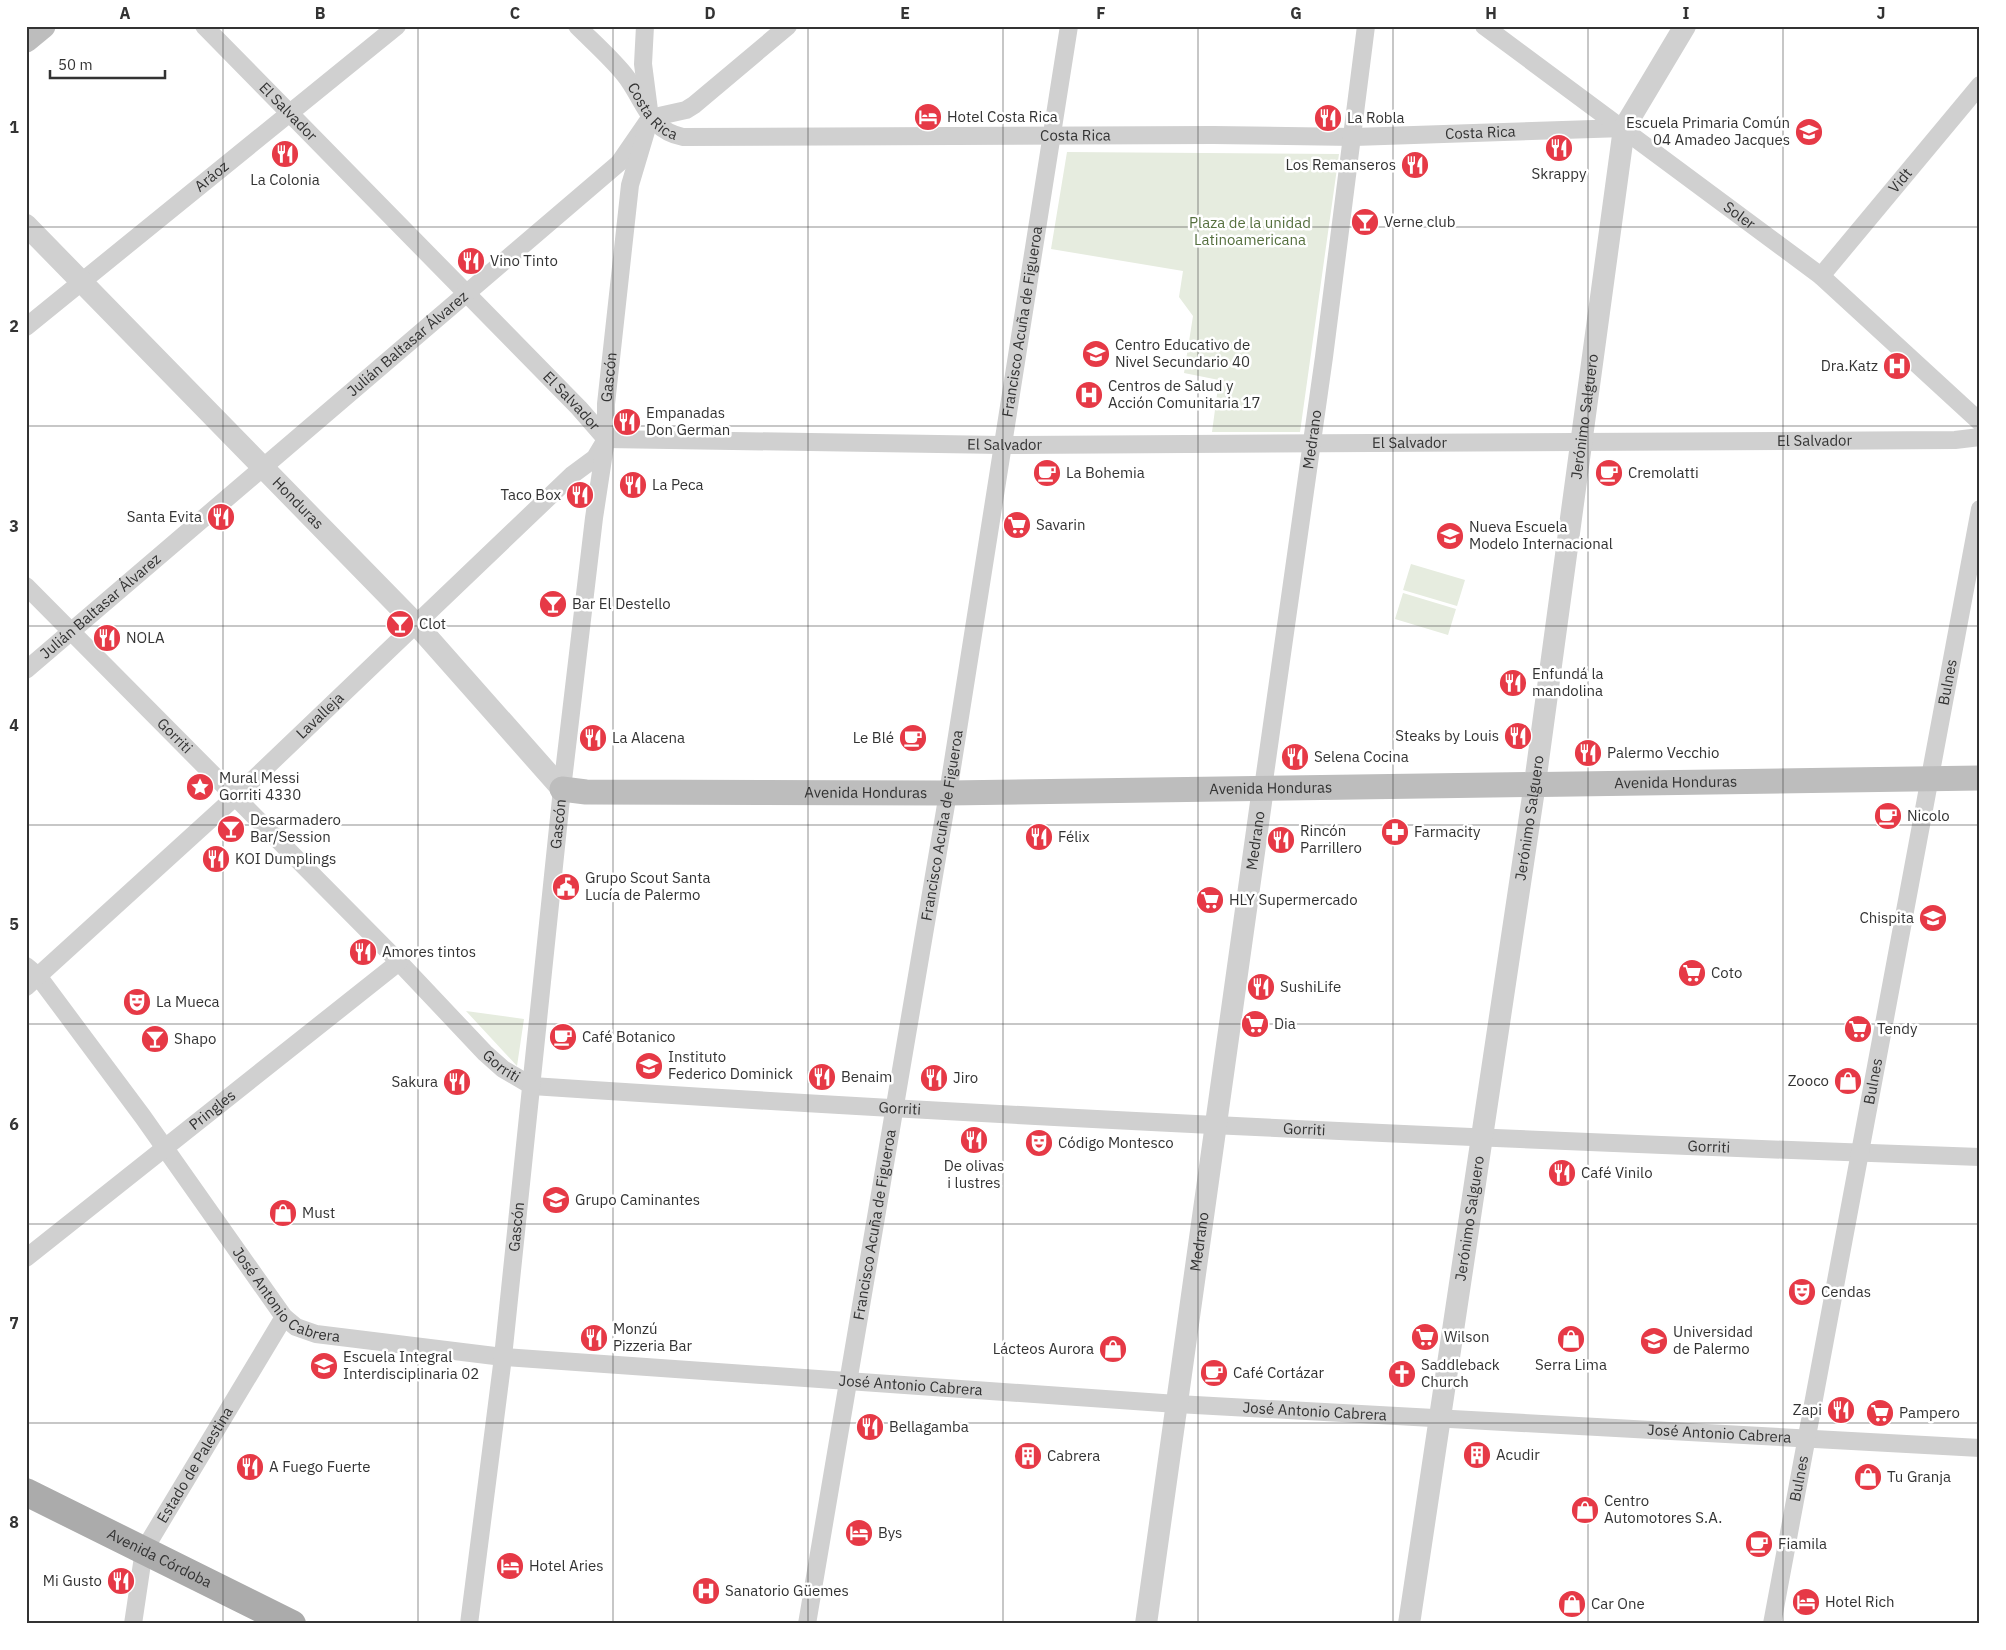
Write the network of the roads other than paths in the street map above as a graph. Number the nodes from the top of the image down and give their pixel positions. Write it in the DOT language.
graph roads {
  1 [pos="43,26"];
  2 [pos="204,26"];
  3 [pos="397,26"];
  4 [pos="577,26"];
  5 [pos="645,26"];
  6 [pos="788,26"];
  7 [pos="1070,26"];
  8 [pos="1366,26"];
  9 [pos="1484,26"];
  10 [pos="1685,26"];
  11 [pos="26,40"];
  12 [pos="1980,85"];
  13 [pos="291,114"];
  14 [pos="650,118"];
  15 [pos="1624,128"];
  16 [pos="1052,136"];
  17 [pos="1354,137"];
  18 [pos="26,225"];
  19 [pos="1821,276"];
  20 [pos="82,281"];
  21 [pos="465,294"];
  22 [pos="26,327"];
  23 [pos="1980,422"];
  24 [pos="1980,437"];
  25 [pos="606,440"];
  26 [pos="1583,441"];
  27 [pos="1312,444"];
  28 [pos="1002,445"];
  29 [pos="264,467"];
  30 [pos="1980,509"];
  31 [pos="26,586"];
  32 [pos="416,624"];
  33 [pos="72,633"];
  34 [pos="26,670"];
  35 [pos="1980,778"];
  36 [pos="1928,780"];
  37 [pos="1535,783"];
  38 [pos="1263,788"];
  39 [pos="562,789"];
  40 [pos="948,793"];
  41 [pos="236,796"];
  42 [pos="399,962"];
  43 [pos="30,976"];
  44 [pos="532,1086"];
  45 [pos="894,1110"];
  46 [pos="1215,1124"];
  47 [pos="1482,1139"];
  48 [pos="166,1149"];
  49 [pos="1860,1153"];
  50 [pos="1980,1157"];
  51 [pos="26,1258"];
  52 [pos="284,1317"];
  53 [pos="503,1357"];
  54 [pos="850,1381"];
  55 [pos="1177,1404"];
  56 [pos="1440,1418"];
  57 [pos="1807,1439"];
  58 [pos="1980,1448"];
  59 [pos="26,1492"];
  60 [pos="144,1550"];
  61 [pos="133,1624"];
  62 [pos="292,1624"];
  63 [pos="469,1624"];
  64 [pos="807,1624"];
  65 [pos="1146,1624"];
  66 [pos="1409,1624"];
  67 [pos="1772,1624"];
  1 -- 11 [label="main road"];
  2 -- 13 [label="street, El Salvador"];
  3 -- 13 [label="street, Aráoz"];
  4 -- 14 [label="street, Costa Rica"];
  5 -- 14 [label="street, Gascón"];
  6 -- 14 [label="street"];
  7 -- 16 [label="street, Francisco Acuña de Figueroa"];
  8 -- 17 [label="street, Medrano"];
  9 -- 15 [label="street, Soler"];
  10 -- 15 [label="street, Jerónimo Salguero"];
  12 -- 19 [label="street, Vidt"];
  13 -- 20 [label="street, Aráoz"];
  13 -- 21 [label="street, El Salvador"];
  14 -- 16 [label="street, Costa Rica"];
  14 -- 21 [label="street, Julián Baltasar Álvarez"];
  14 -- 25 [label="street, Gascón"];
  15 -- 17 [label="street, Costa Rica"];
  15 -- 19 [label="street, Soler"];
  15 -- 26 [label="street, Jerónimo Salguero"];
  16 -- 17 [label="street, Costa Rica"];
  16 -- 28 [label="street, Francisco Acuña de Figueroa"];
  17 -- 27 [label="street, Medrano"];
  18 -- 20 [label="street, Honduras"];
  19 -- 23 [label="street, Soler"];
  20 -- 22 [label="street, Aráoz"];
  20 -- 29 [label="street, Honduras"];
  21 -- 25 [label="street, El Salvador"];
  21 -- 29 [label="street, Julián Baltasar Álvarez"];
  24 -- 26 [label="street, El Salvador"];
  25 -- 28 [label="street, El Salvador"];
  25 -- 32 [label="street, Lavalleja"];
  25 -- 39 [label="street, Gascón"];
  26 -- 27 [label="street, El Salvador"];
  26 -- 37 [label="street, Jerónimo Salguero"];
  27 -- 28 [label="street, El Salvador"];
  27 -- 38 [label="street, Medrano"];
  28 -- 40 [label="street, Francisco Acuña de Figueroa"];
  29 -- 32 [label="street, Honduras"];
  29 -- 33 [label="street, Julián Baltasar Álvarez"];
  30 -- 36 [label="street, Bulnes"];
  31 -- 33 [label="street, Gorriti"];
  32 -- 39 [label="street, Honduras"];
  32 -- 41 [label="street, Lavalleja"];
  33 -- 34 [label="street, Julián Baltasar Álvarez"];
  33 -- 41 [label="street, Gorriti"];
  35 -- 36 [label="main road, Avenida Honduras"];
  36 -- 37 [label="main road, Avenida Honduras"];
  36 -- 49 [label="street, Bulnes"];
  37 -- 38 [label="main road, Avenida Honduras"];
  37 -- 47 [label="street, Jerónimo Salguero"];
  38 -- 40 [label="main road, Avenida Honduras"];
  38 -- 46 [label="street, Medrano"];
  39 -- 40 [label="main road, Avenida Honduras"];
  39 -- 44 [label="street, Gascón"];
  40 -- 45 [label="street, Francisco Acuña de Figueroa"];
  41 -- 42 [label="street, Gorriti"];
  41 -- 43 [label="street, Lavalleja"];
  42 -- 44 [label="street, Gorriti"];
  42 -- 48 [label="street, Pringles"];
  43 -- 48 [label="street, José Antonio Cabrera"];
  44 -- 45 [label="street, Gorriti"];
  44 -- 53 [label="street, Gascón"];
  45 -- 46 [label="street, Gorriti"];
  45 -- 54 [label="street, Francisco Acuña de Figueroa"];
  46 -- 47 [label="street, Gorriti"];
  46 -- 55 [label="street, Medrano"];
  47 -- 49 [label="street, Gorriti"];
  47 -- 56 [label="street, Jerónimo Salguero"];
  48 -- 51 [label="street, Pringles"];
  48 -- 52 [label="street, José Antonio Cabrera"];
  49 -- 50 [label="street, Gorriti"];
  49 -- 57 [label="street, Bulnes"];
  52 -- 53 [label="street, José Antonio Cabrera"];
  52 -- 60 [label="street, Estado de Palestina"];
  53 -- 54 [label="street, José Antonio Cabrera"];
  53 -- 63 [label="street, Gascón"];
  54 -- 55 [label="street, José Antonio Cabrera"];
  54 -- 64 [label="street, Francisco Acuña de Figueroa"];
  55 -- 56 [label="street, José Antonio Cabrera"];
  55 -- 65 [label="street, Medrano"];
  56 -- 57 [label="street, José Antonio Cabrera"];
  56 -- 66 [label="street, Jerónimo Salguero"];
  57 -- 58 [label="street, José Antonio Cabrera"];
  57 -- 67 [label="street, Bulnes"];
  59 -- 60 [label="main road, Avenida Córdoba"];
  60 -- 61 [label="street, Estado de Palestina"];
  60 -- 62 [label="main road, Avenida Córdoba"];
}
